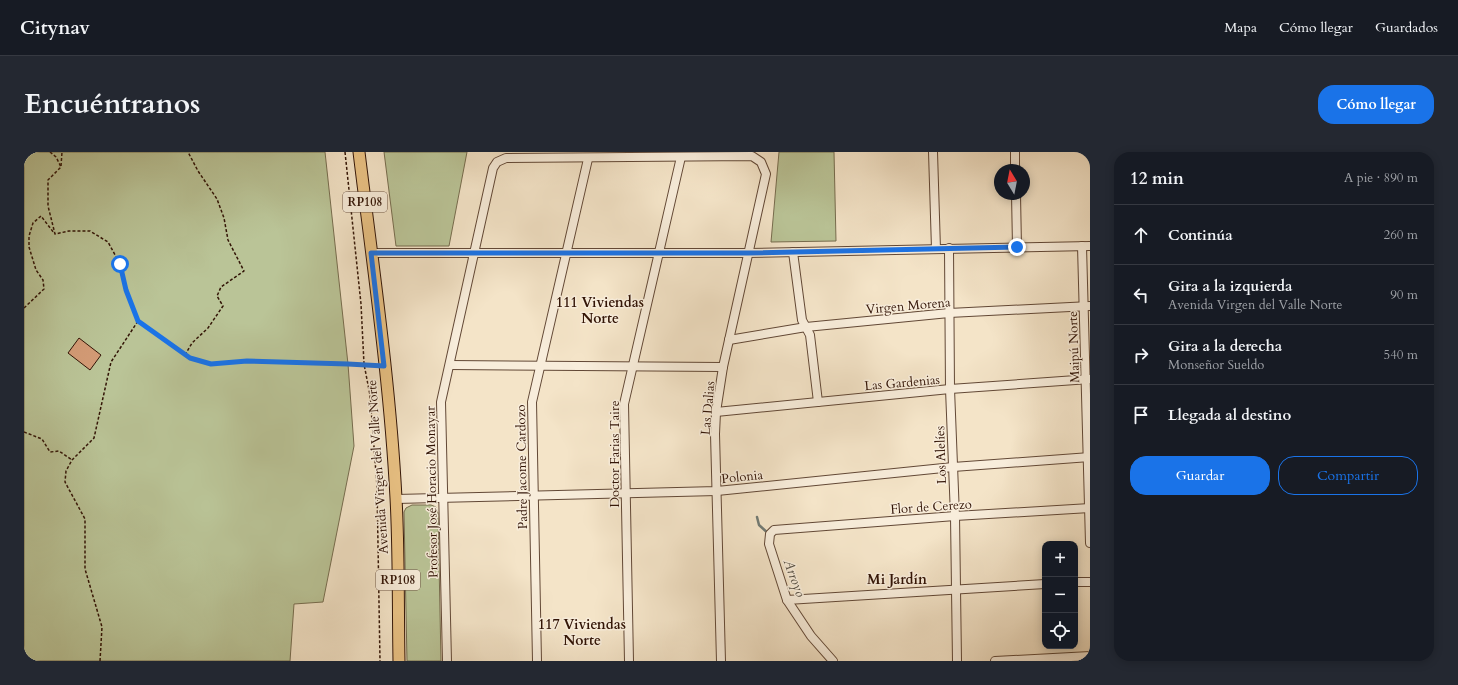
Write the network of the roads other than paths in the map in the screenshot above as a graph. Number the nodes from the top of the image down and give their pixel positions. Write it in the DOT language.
graph roads {
  1 [pos="359,152"];
  2 [pos="933,152"];
  3 [pos="1015,152"];
  4 [pos="681,158"];
  5 [pos="588,159"];
  6 [pos="1015,164"];
  7 [pos="1016,200"];
  8 [pos="1086,246"];
  9 [pos="1017,247"];
  10 [pos="949,248"];
  11 [pos="936,249"];
  12 [pos="793,252"];
  13 [pos="371,253"];
  14 [pos="474,253"];
  15 [pos="566,253"];
  16 [pos="659,253"];
  17 [pos="748,253"];
  18 [pos="1087,306"];
  19 [pos="949,314"];
  20 [pos="806,327"];
  21 [pos="729,340"];
  22 [pos="450,365"];
  23 [pos="540,366"];
  24 [pos="633,366"];
  25 [pos="723,367"];
  26 [pos="1088,379"];
  27 [pos="950,389"];
  28 [pos="818,402"];
  29 [pos="716,412"];
  30 [pos="1089,457"];
  31 [pos="953,467"];
  32 [pos="718,491"];
  33 [pos="626,493"];
  34 [pos="534,495"];
  35 [pos="443,498"];
  36 [pos="396,499"];
  37 [pos="1090,508"];
  38 [pos="955,516"];
  39 [pos="1090,543"];
  40 [pos="1078,582"];
  41 [pos="1090,582"];
  42 [pos="1042,584"];
  43 [pos="955,589"];
  44 [pos="787,600"];
  45 [pos="1090,656"];
  46 [pos="399,661"];
  47 [pos="446,661"];
  48 [pos="537,661"];
  49 [pos="629,661"];
  50 [pos="721,661"];
  51 [pos="833,661"];
  52 [pos="957,661"];
  53 [pos="995,661"];
  1 -- 13 [label="main road, Avenida Virgen del Valle Norte / RP108"];
  2 -- 11 [label="street"];
  3 -- 6 [label="street"];
  4 -- 5 [label="street"];
  4 -- 16 [label="street, Doctor Farias Taire"];
  4 -- 17 [label="street, Las Dalias"];
  5 -- 14 [label="street, Profesor José Horacio Monayar"];
  5 -- 15 [label="street, Padre Jacome Cardozo"];
  7 -- 9 [label="street"];
  8 -- 9 [label="street"];
  8 -- 18 [label="street, Maipú Norte"];
  9 -- 10 [label="street"];
  10 -- 11 [label="street"];
  10 -- 19 [label="street, Los Alelíes"];
  11 -- 12 [label="street"];
  12 -- 17 [label="street"];
  12 -- 20 [label="street"];
  13 -- 14 [label="street"];
  13 -- 36 [label="main road, Avenida Virgen del Valle Norte / RP108"];
  14 -- 15 [label="street"];
  14 -- 22 [label="street, Profesor José Horacio Monayar"];
  15 -- 16 [label="street"];
  15 -- 23 [label="street, Padre Jacome Cardozo"];
  16 -- 17 [label="street"];
  16 -- 24 [label="street, Doctor Farias Taire"];
  17 -- 21 [label="street, Las Dalias"];
  18 -- 19 [label="street, Virgen Morena"];
  18 -- 26 [label="street, Maipú Norte"];
  19 -- 20 [label="street, Virgen Morena"];
  19 -- 27 [label="street, Los Alelíes"];
  20 -- 21 [label="street, Virgen Morena"];
  20 -- 28 [label="street"];
  21 -- 25 [label="street, Las Dalias"];
  22 -- 23 [label="street"];
  22 -- 35 [label="street, Profesor José Horacio Monayar"];
  23 -- 24 [label="street"];
  23 -- 34 [label="street, Padre Jacome Cardozo"];
  24 -- 25 [label="street"];
  24 -- 33 [label="street, Doctor Farias Taire"];
  25 -- 29 [label="street, Las Dalias"];
  26 -- 27 [label="street, Las Gardenias"];
  26 -- 30 [label="street, Maipú Norte"];
  27 -- 28 [label="street, Las Gardenias"];
  27 -- 31 [label="street, Los Alelíes"];
  28 -- 29 [label="street, Las Gardenias"];
  29 -- 32 [label="street, Las Dalias"];
  30 -- 31 [label="street, Polonia"];
  30 -- 37 [label="street, Maipú Norte"];
  31 -- 32 [label="street, Polonia"];
  31 -- 38 [label="street, Los Alelíes"];
  32 -- 33 [label="street, Polonia"];
  32 -- 50 [label="street, Las Dalias"];
  33 -- 34 [label="street, Polonia"];
  33 -- 49 [label="street, Doctor Farias Taire"];
  34 -- 35 [label="street, Polonia"];
  34 -- 48 [label="street, Padre Jacome Cardozo"];
  35 -- 36 [label="street, Polonia"];
  35 -- 47 [label="street, Profesor José Horacio Monayar"];
  36 -- 46 [label="main road, Avenida Virgen del Valle Norte / RP108"];
  37 -- 38 [label="street, Flor de Cerezo"];
  37 -- 39 [label="street, Maipú Norte"];
  38 -- 43 [label="street, Los Alelíes"];
  38 -- 44 [label="street, Flor de Cerezo"];
  40 -- 41 [label="street"];
  42 -- 43 [label="street"];
  43 -- 44 [label="street"];
  43 -- 52 [label="street, Los Alelíes"];
  44 -- 51 [label="street"];
  45 -- 53 [label="street"];
}
